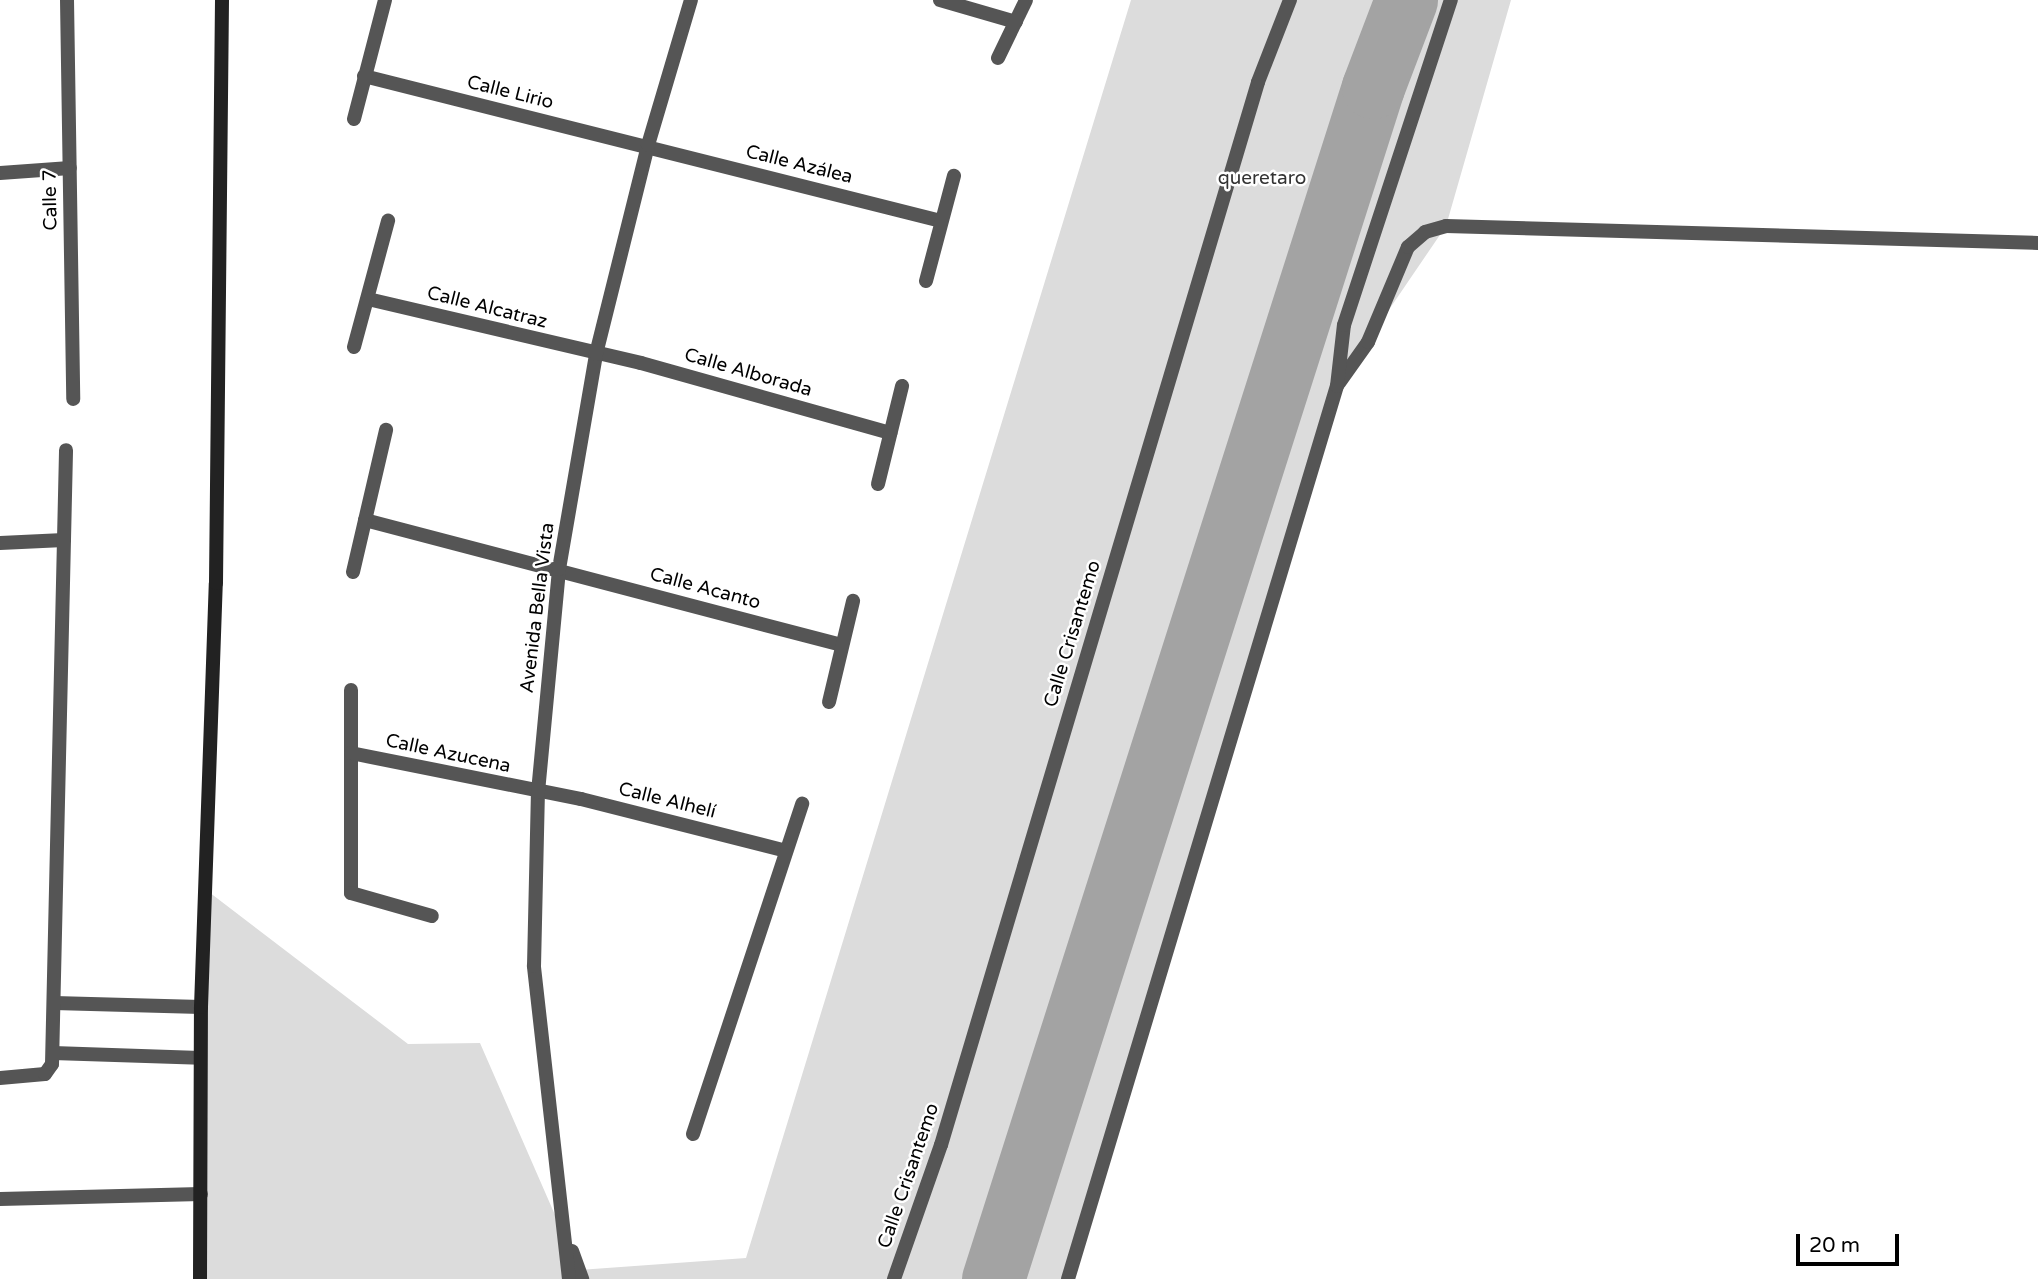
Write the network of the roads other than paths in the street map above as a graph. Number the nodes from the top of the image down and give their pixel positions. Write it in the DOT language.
graph roads {
  1 [pos="67,0"];
  2 [pos="222,0"];
  3 [pos="385,0"];
  4 [pos="691,0"];
  5 [pos="940,0"];
  6 [pos="1026,0"];
  7 [pos="1290,0"];
  8 [pos="1451,0"];
  9 [pos="1016,22"];
  10 [pos="998,58"];
  11 [pos="364,76"];
  12 [pos="354,119"];
  13 [pos="648,145"];
  14 [pos="70,168"];
  15 [pos="0,173"];
  16 [pos="954,176"];
  17 [pos="388,221"];
  18 [pos="941,221"];
  19 [pos="2038,243"];
  20 [pos="926,281"];
  21 [pos="368,299"];
  22 [pos="354,347"];
  23 [pos="596,354"];
  24 [pos="902,386"];
  25 [pos="1337,386"];
  26 [pos="73,399"];
  27 [pos="386,430"];
  28 [pos="890,433"];
  29 [pos="66,450"];
  30 [pos="878,484"];
  31 [pos="365,520"];
  32 [pos="65,541"];
  33 [pos="0,543"];
  34 [pos="559,569"];
  35 [pos="353,572"];
  36 [pos="853,601"];
  37 [pos="842,645"];
  38 [pos="351,690"];
  39 [pos="829,702"];
  40 [pos="351,753"];
  41 [pos="538,792"];
  42 [pos="802,804"];
  43 [pos="786,851"];
  44 [pos="432,916"];
  45 [pos="54,1003"];
  46 [pos="201,1007"];
  47 [pos="53,1053"];
  48 [pos="200,1058"];
  49 [pos="0,1078"];
  50 [pos="693,1134"];
  51 [pos="201,1194"];
  52 [pos="0,1199"];
  53 [pos="567,1233"];
  54 [pos="200,1279"];
  55 [pos="569,1279"];
  56 [pos="582,1279"];
  57 [pos="894,1279"];
  58 [pos="1068,1279"];
  1 -- 14 [label="street, Calle 7"];
  2 -- 46 [label="street"];
  3 -- 11 [label="street"];
  4 -- 13 [label="street, Avenida Bella Vista"];
  5 -- 9 [label="street"];
  6 -- 9 [label="street"];
  7 -- 57 [label="street, Calle Crisantemo"];
  8 -- 25 [label="street"];
  9 -- 10 [label="street"];
  11 -- 12 [label="street"];
  11 -- 13 [label="street, Calle Lirio"];
  13 -- 18 [label="street, Calle Azálea"];
  13 -- 23 [label="street, Avenida Bella Vista"];
  14 -- 15 [label="street"];
  14 -- 26 [label="street, Calle 7"];
  16 -- 18 [label="street"];
  17 -- 21 [label="street"];
  18 -- 20 [label="street"];
  19 -- 25 [label="street"];
  21 -- 22 [label="street"];
  21 -- 23 [label="street, Calle Alcatraz"];
  23 -- 28 [label="street, Calle Alborada"];
  23 -- 34 [label="street, Avenida Bella Vista"];
  24 -- 28 [label="street"];
  25 -- 58 [label="street"];
  27 -- 31 [label="street"];
  28 -- 30 [label="street"];
  29 -- 32 [label="street"];
  31 -- 34 [label="street, Calle Acanto"];
  31 -- 35 [label="street"];
  32 -- 33 [label="street"];
  32 -- 45 [label="street"];
  34 -- 37 [label="street, Calle Acanto"];
  34 -- 41 [label="street, Avenida Bella Vista"];
  36 -- 37 [label="street"];
  37 -- 39 [label="street"];
  38 -- 40 [label="street"];
  40 -- 41 [label="street, Calle Azucena"];
  40 -- 44 [label="street"];
  41 -- 43 [label="street, Calle Alhelí"];
  41 -- 53 [label="street, Avenida Bella Vista"];
  42 -- 43 [label="street"];
  43 -- 50 [label="street"];
  45 -- 46 [label="street"];
  45 -- 47 [label="street"];
  46 -- 48 [label="street"];
  47 -- 48 [label="street"];
  47 -- 49 [label="street"];
  48 -- 51 [label="street"];
  51 -- 52 [label="street"];
  51 -- 54 [label="street"];
  53 -- 55 [label="street, Avenida Bella Vista"];
  53 -- 56 [label="street, Avenida Bella Vista"];
}
